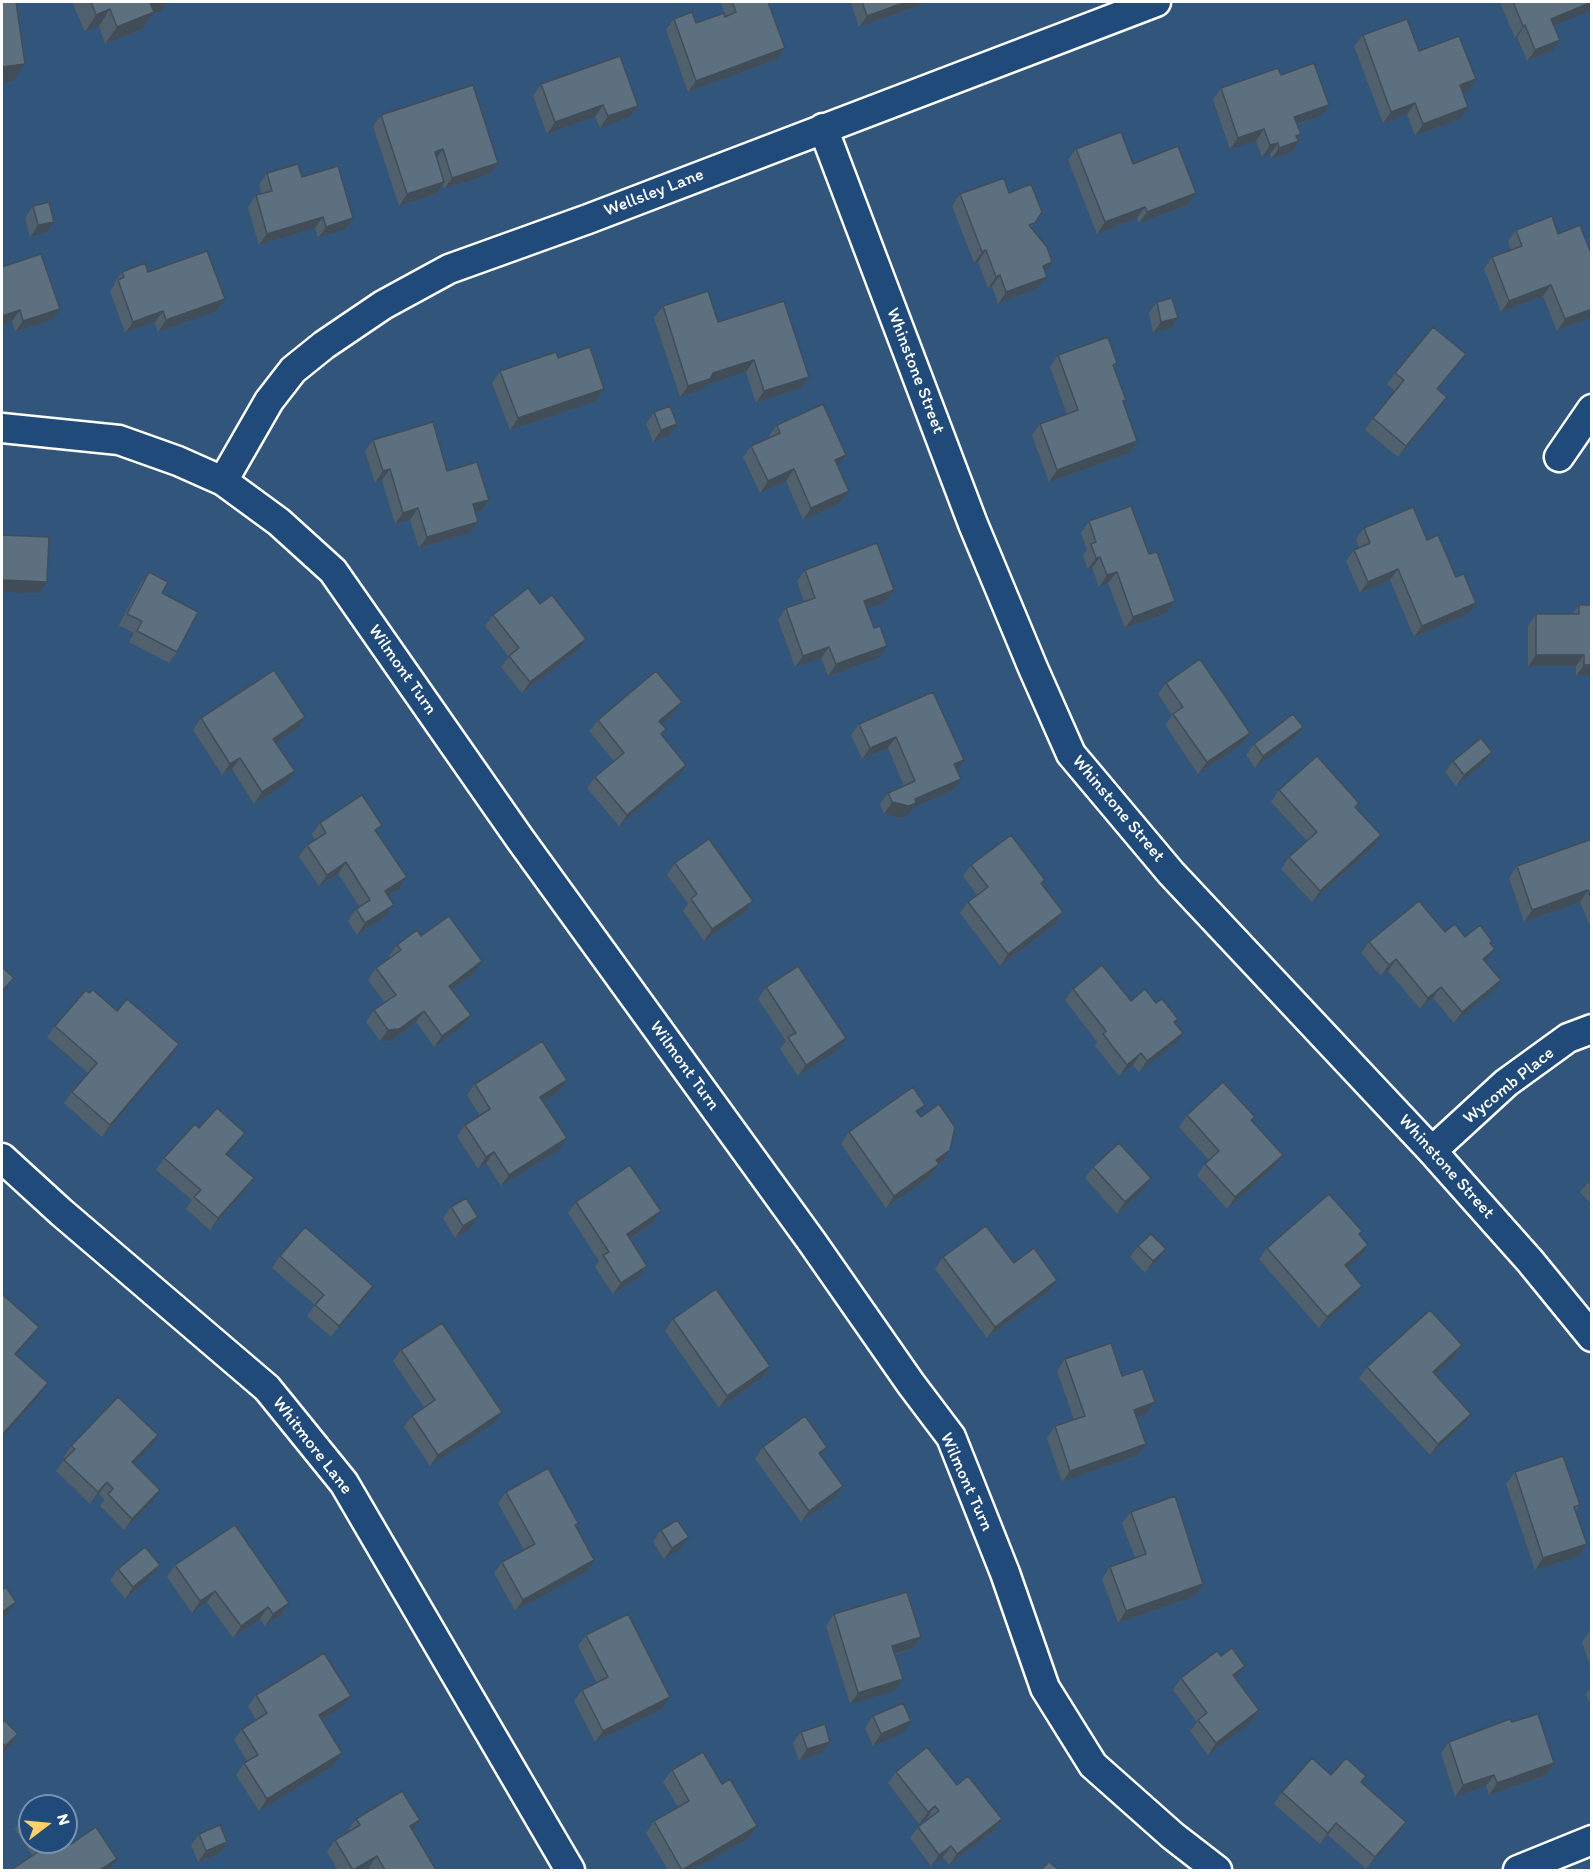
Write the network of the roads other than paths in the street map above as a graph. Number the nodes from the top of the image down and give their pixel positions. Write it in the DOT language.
graph roads {
  1 [pos="1156,2"];
  2 [pos="823,128"];
  3 [pos="1592,409"];
  4 [pos="2,428"];
  5 [pos="1559,457"];
  6 [pos="223,481"];
  7 [pos="1592,1029"];
  8 [pos="1432,1151"];
  9 [pos="2,1158"];
  10 [pos="1592,1337"];
  11 [pos="1592,1840"];
  12 [pos="570,1870"];
  13 [pos="1217,1870"];
  14 [pos="1518,1870"];
  1 -- 2 [label="street, Wellsley Lane"];
  2 -- 6 [label="street, Wellsley Lane"];
  2 -- 8 [label="street, Whinstone Street"];
  3 -- 5 [label="street"];
  4 -- 6 [label="street, Wilmont Turn"];
  6 -- 13 [label="street, Wilmont Turn"];
  7 -- 8 [label="street, Wycomb Place"];
  8 -- 10 [label="street, Whinstone Street"];
  9 -- 12 [label="street, Whitmore Lane"];
  11 -- 14 [label="street"];
}
